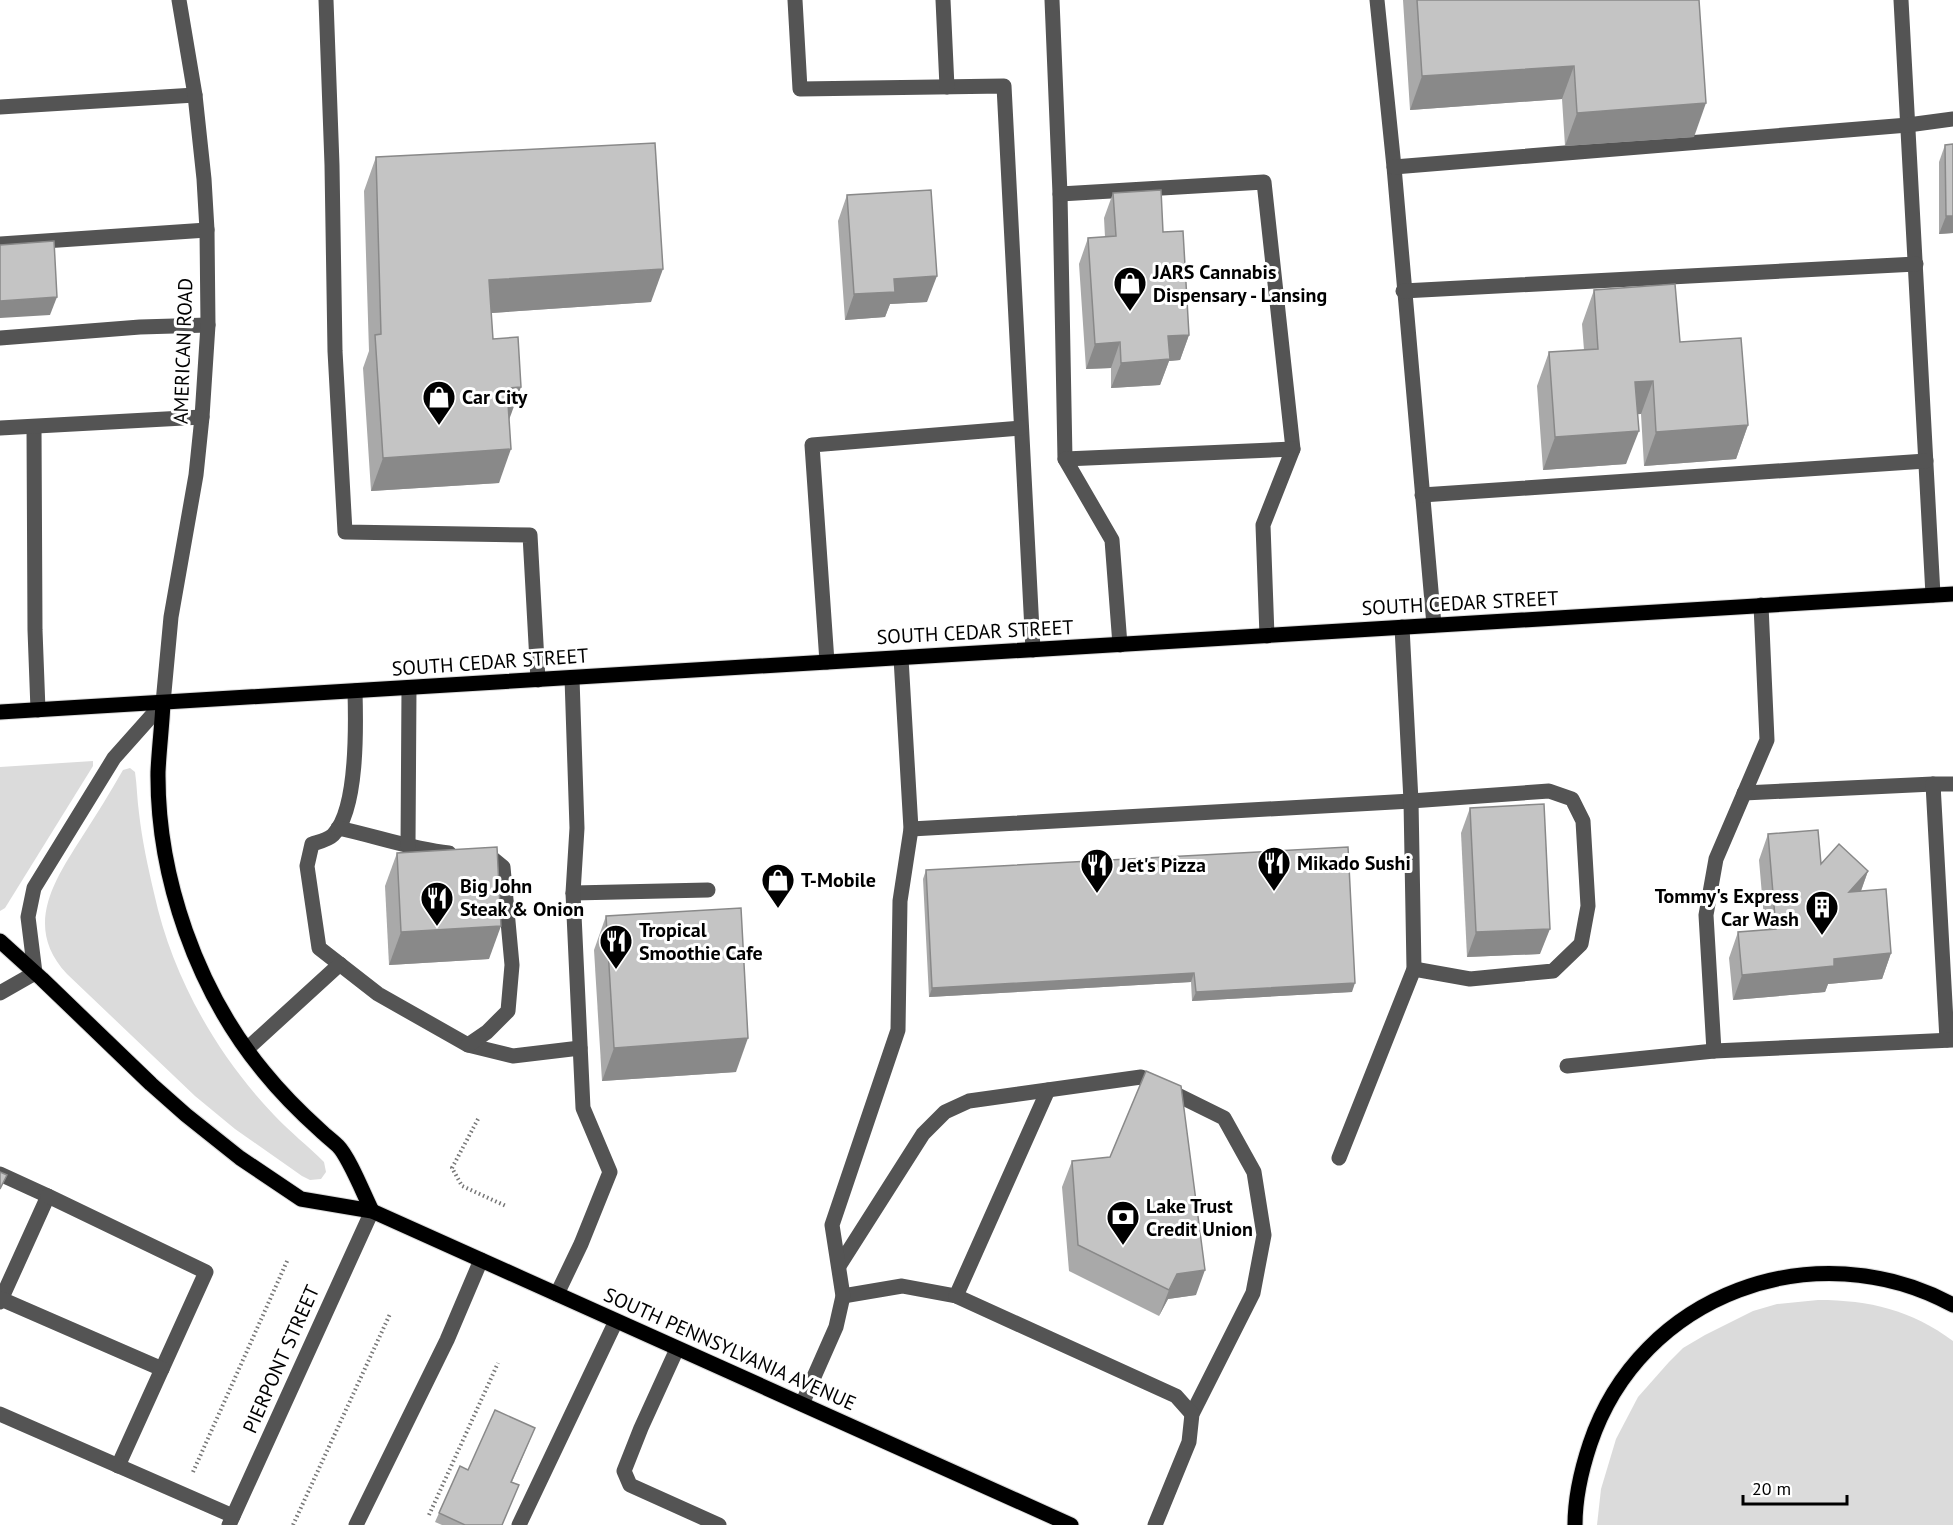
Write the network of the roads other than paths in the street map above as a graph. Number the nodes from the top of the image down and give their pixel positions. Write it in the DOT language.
graph roads {
  1 [pos="178,0"];
  2 [pos="326,0"];
  3 [pos="795,0"];
  4 [pos="943,0"];
  5 [pos="1052,0"];
  6 [pos="1377,0"];
  7 [pos="1901,0"];
  8 [pos="947,87"];
  9 [pos="195,95"];
  10 [pos="0,107"];
  11 [pos="1953,119"];
  12 [pos="1908,125"];
  13 [pos="1394,167"];
  14 [pos="1060,194"];
  15 [pos="207,230"];
  16 [pos="0,244"];
  17 [pos="1916,264"];
  18 [pos="1404,291"];
  19 [pos="208,325"];
  20 [pos="0,338"];
  21 [pos="202,417"];
  22 [pos="34,427"];
  23 [pos="0,428"];
  24 [pos="1021,428"];
  25 [pos="1293,449"];
  26 [pos="1065,459"];
  27 [pos="1926,461"];
  28 [pos="1422,495"];
  29 [pos="1953,594"];
  30 [pos="1933,595"];
  31 [pos="1761,605"];
  32 [pos="1434,626"];
  33 [pos="1402,627"];
  34 [pos="1266,636"];
  35 [pos="1120,645"];
  36 [pos="1033,650"];
  37 [pos="901,658"];
  38 [pos="827,662"];
  39 [pos="572,678"];
  40 [pos="538,680"];
  41 [pos="409,688"];
  42 [pos="355,691"];
  43 [pos="164,704"];
  44 [pos="38,710"];
  45 [pos="0,712"];
  46 [pos="1934,784"];
  47 [pos="1953,784"];
  48 [pos="1744,792"];
  49 [pos="1411,801"];
  50 [pos="338,828"];
  51 [pos="911,829"];
  52 [pos="408,846"];
  53 [pos="708,890"];
  54 [pos="573,893"];
  55 [pos="0,942"];
  56 [pos="340,964"];
  57 [pos="1414,969"];
  58 [pos="35,973"];
  59 [pos="0,993"];
  60 [pos="1950,1040"];
  61 [pos="468,1045"];
  62 [pos="580,1048"];
  63 [pos="247,1049"];
  64 [pos="1714,1051"];
  65 [pos="1567,1066"];
  66 [pos="1048,1090"];
  67 [pos="1339,1158"];
  68 [pos="0,1174"];
  69 [pos="48,1196"];
  70 [pos="372,1211"];
  71 [pos="481,1260"];
  72 [pos="839,1266"];
  73 [pos="557,1294"];
  74 [pos="843,1296"];
  75 [pos="956,1296"];
  76 [pos="1,1300"];
  77 [pos="1953,1305"];
  78 [pos="616,1321"];
  79 [pos="677,1349"];
  80 [pos="162,1369"];
  81 [pos="802,1404"];
  82 [pos="0,1414"];
  83 [pos="1192,1414"];
  84 [pos="118,1466"];
  85 [pos="1044,1519"];
  86 [pos="231,1521"];
  87 [pos="356,1525"];
  88 [pos="519,1525"];
  89 [pos="719,1525"];
  90 [pos="1071,1525"];
  91 [pos="1155,1525"];
  92 [pos="1575,1525"];
  1 -- 9 [label="street, AMERICAN ROAD"];
  2 -- 40 [label="street"];
  3 -- 8 [label="street"];
  4 -- 8 [label="street"];
  5 -- 14 [label="street"];
  6 -- 13 [label="street"];
  7 -- 12 [label="street"];
  8 -- 24 [label="street"];
  9 -- 10 [label="street"];
  9 -- 15 [label="street, AMERICAN ROAD"];
  11 -- 12 [label="street"];
  12 -- 13 [label="street"];
  12 -- 17 [label="street"];
  13 -- 18 [label="street"];
  14 -- 25 [label="street"];
  14 -- 26 [label="street"];
  15 -- 16 [label="street"];
  15 -- 19 [label="street, AMERICAN ROAD"];
  17 -- 18 [label="street"];
  17 -- 27 [label="street"];
  18 -- 28 [label="street"];
  19 -- 20 [label="street"];
  19 -- 21 [label="street, AMERICAN ROAD"];
  21 -- 22 [label="street"];
  21 -- 43 [label="street, AMERICAN ROAD"];
  22 -- 23 [label="street"];
  22 -- 44 [label="street"];
  24 -- 36 [label="street"];
  24 -- 38 [label="street"];
  25 -- 26 [label="street"];
  25 -- 34 [label="street"];
  26 -- 35 [label="street"];
  27 -- 28 [label="street"];
  27 -- 30 [label="street"];
  28 -- 32 [label="street"];
  29 -- 30 [label="main road, SOUTH CEDAR STREET"];
  30 -- 31 [label="main road, SOUTH CEDAR STREET"];
  31 -- 32 [label="main road, SOUTH CEDAR STREET"];
  31 -- 48 [label="street"];
  32 -- 33 [label="main road, SOUTH CEDAR STREET"];
  33 -- 34 [label="main road, SOUTH CEDAR STREET"];
  33 -- 49 [label="street"];
  34 -- 35 [label="main road, SOUTH CEDAR STREET"];
  35 -- 36 [label="main road, SOUTH CEDAR STREET"];
  36 -- 37 [label="main road, SOUTH CEDAR STREET"];
  37 -- 38 [label="main road, SOUTH CEDAR STREET"];
  37 -- 51 [label="street"];
  38 -- 39 [label="main road, SOUTH CEDAR STREET"];
  39 -- 40 [label="main road, SOUTH CEDAR STREET"];
  39 -- 54 [label="street"];
  40 -- 41 [label="main road, SOUTH CEDAR STREET"];
  41 -- 42 [label="main road, SOUTH CEDAR STREET"];
  41 -- 52 [label="street"];
  42 -- 43 [label="main road, SOUTH CEDAR STREET"];
  42 -- 50 [label="street"];
  43 -- 44 [label="main road, SOUTH CEDAR STREET"];
  43 -- 58 [label="street"];
  43 -- 63 [label="main road"];
  44 -- 45 [label="main road, SOUTH CEDAR STREET"];
  46 -- 47 [label="street"];
  46 -- 48 [label="street"];
  46 -- 60 [label="street"];
  48 -- 64 [label="street"];
  49 -- 51 [label="street"];
  49 -- 57 [label="street"];
  49 -- 57 [label="street"];
  50 -- 52 [label="street"];
  50 -- 56 [label="street"];
  51 -- 72 [label="street"];
  52 -- 61 [label="street"];
  53 -- 54 [label="street"];
  54 -- 62 [label="street"];
  55 -- 58 [label="main road, SOUTH PENNSYLVANIA AVENUE"];
  56 -- 61 [label="street"];
  56 -- 63 [label="street"];
  57 -- 67 [label="street"];
  58 -- 59 [label="street"];
  58 -- 70 [label="main road, SOUTH PENNSYLVANIA AVENUE"];
  60 -- 64 [label="street"];
  61 -- 62 [label="street"];
  62 -- 73 [label="street"];
  63 -- 70 [label="main road"];
  64 -- 65 [label="street"];
  66 -- 72 [label="street"];
  66 -- 75 [label="street"];
  66 -- 83 [label="street"];
  68 -- 69 [label="street"];
  69 -- 76 [label="street"];
  69 -- 80 [label="street"];
  70 -- 71 [label="main road, SOUTH PENNSYLVANIA AVENUE"];
  70 -- 86 [label="street, PIERPONT STREET"];
  71 -- 73 [label="main road, SOUTH PENNSYLVANIA AVENUE"];
  71 -- 87 [label="street"];
  72 -- 74 [label="street"];
  73 -- 78 [label="main road, SOUTH PENNSYLVANIA AVENUE"];
  74 -- 75 [label="street"];
  74 -- 81 [label="street"];
  75 -- 83 [label="street"];
  76 -- 80 [label="street"];
  77 -- 92 [label="main road"];
  78 -- 79 [label="main road, SOUTH PENNSYLVANIA AVENUE"];
  78 -- 88 [label="street"];
  79 -- 81 [label="main road, SOUTH PENNSYLVANIA AVENUE"];
  79 -- 89 [label="street"];
  80 -- 84 [label="street"];
  81 -- 85 [label="main road, SOUTH PENNSYLVANIA AVENUE"];
  82 -- 84 [label="street"];
  83 -- 91 [label="street"];
  84 -- 86 [label="street"];
  85 -- 90 [label="main road, SOUTH PENNSYLVANIA AVENUE"];
}
